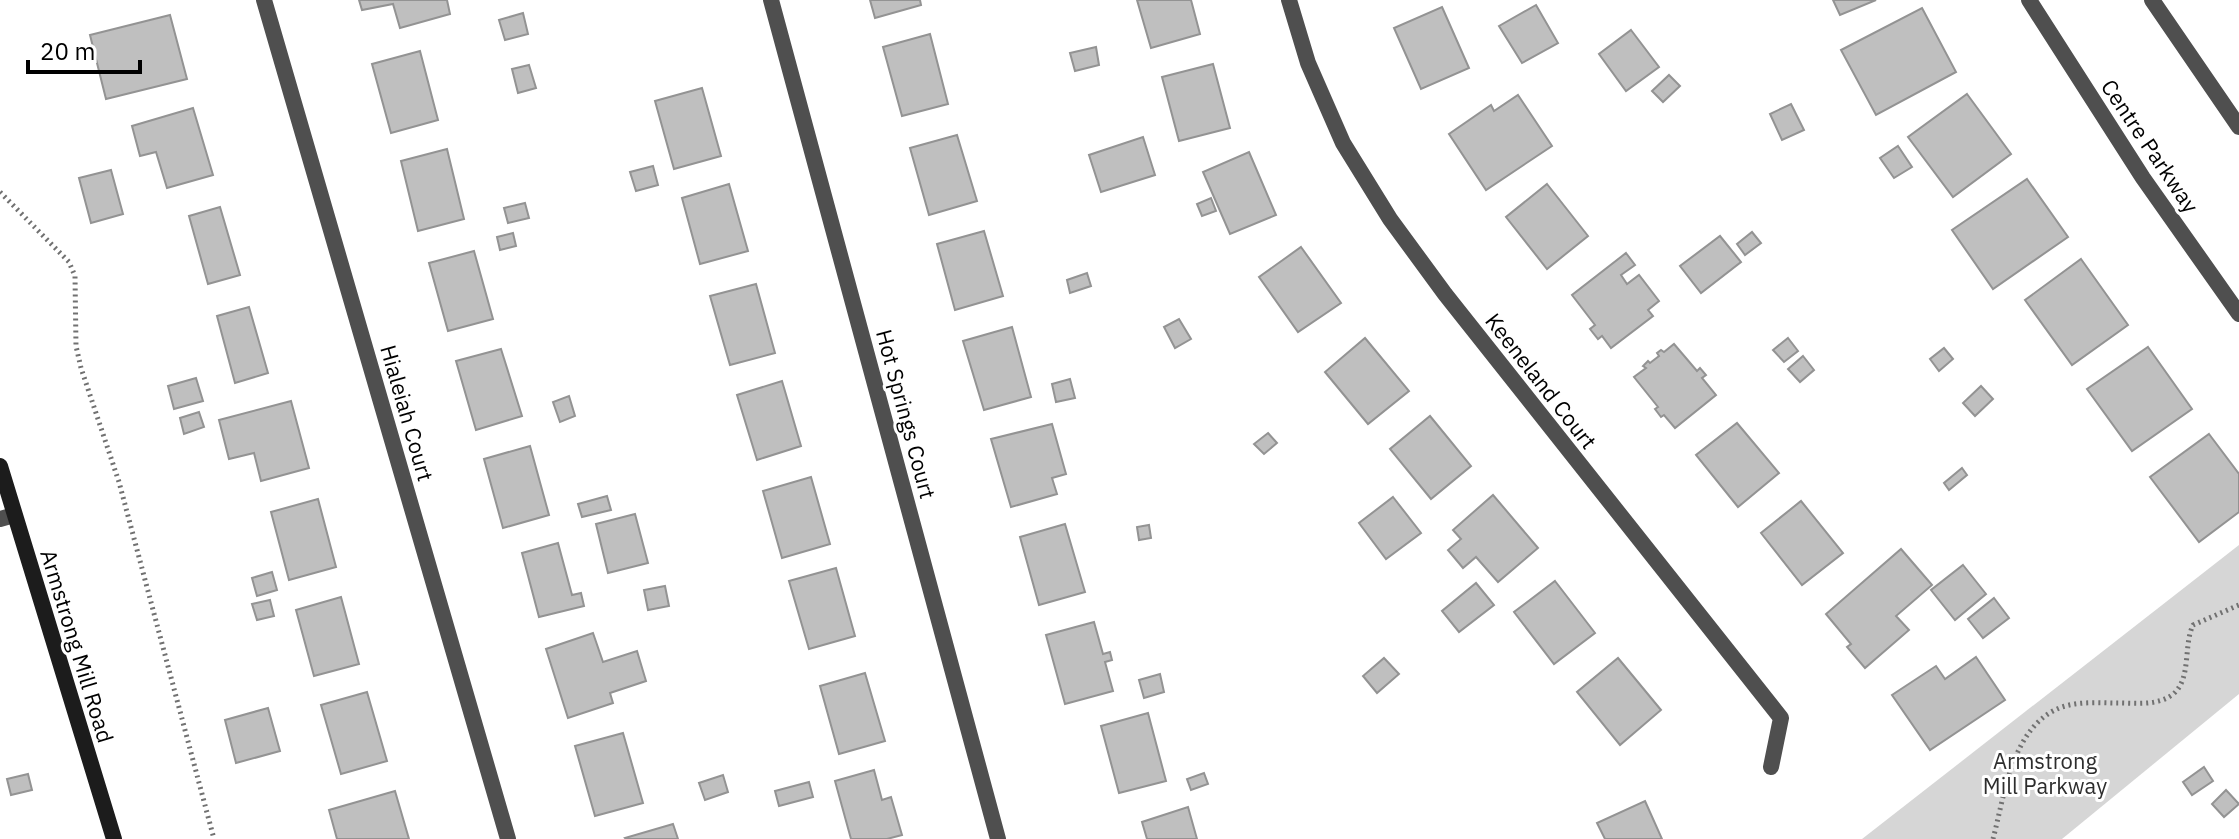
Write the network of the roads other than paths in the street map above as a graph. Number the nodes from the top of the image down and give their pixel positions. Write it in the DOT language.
graph roads {
  1 [pos="264,0"];
  2 [pos="771,0"];
  3 [pos="1289,0"];
  4 [pos="2029,0"];
  5 [pos="2152,0"];
  6 [pos="2239,127"];
  7 [pos="2239,314"];
  8 [pos="0,466"];
  9 [pos="7,517"];
  10 [pos="1771,767"];
  11 [pos="114,839"];
  12 [pos="508,839"];
  13 [pos="998,839"];
  1 -- 12 [label="street, Hialeiah Court"];
  2 -- 13 [label="street, Hot Springs Court"];
  3 -- 10 [label="street, Keeneland Court"];
  4 -- 7 [label="street, Centre Parkway"];
  5 -- 6 [label="street"];
  8 -- 9 [label="main road, Armstrong Mill Road"];
  9 -- 11 [label="main road, Armstrong Mill Road"];
}
